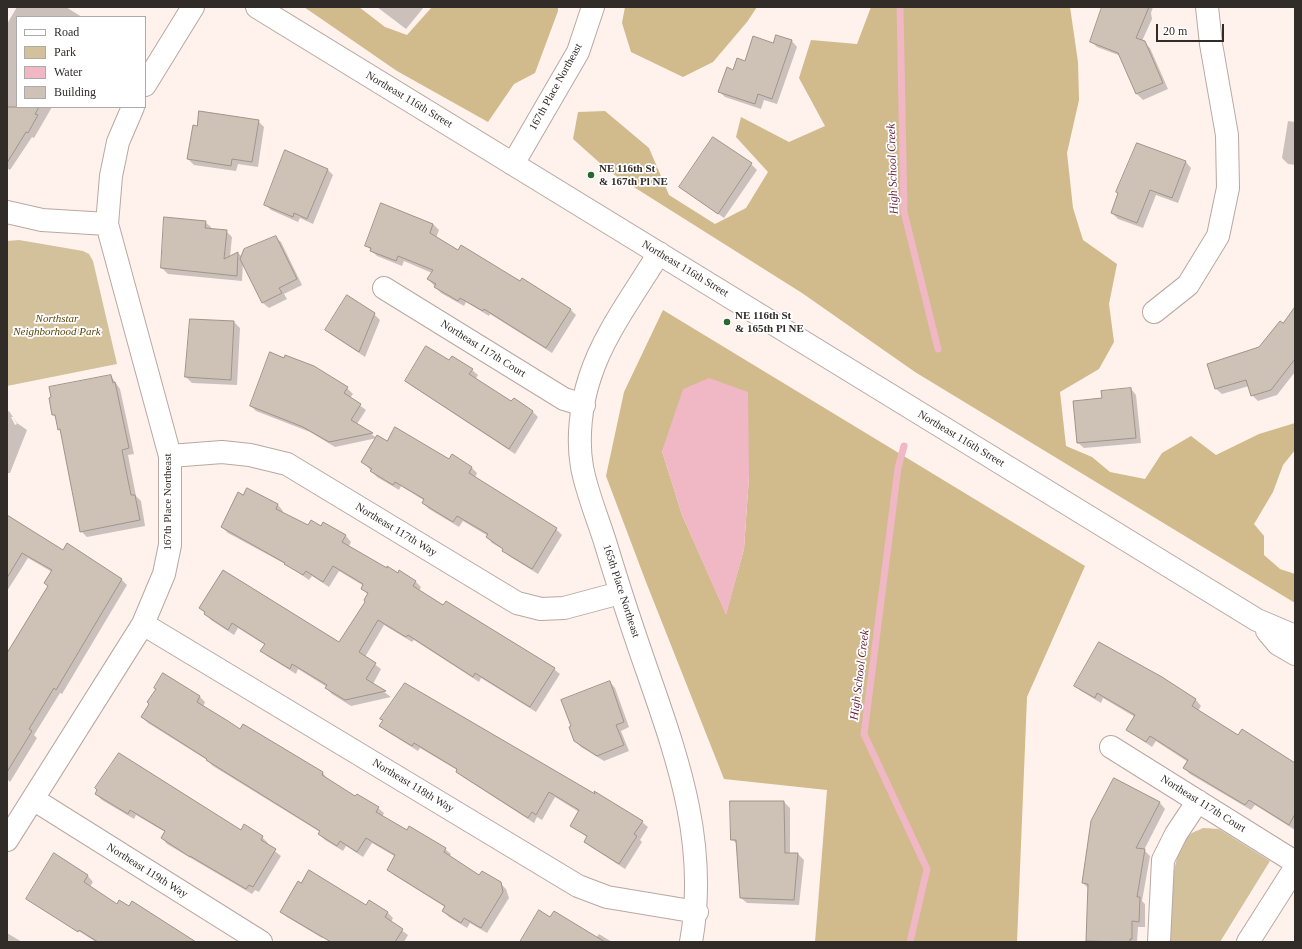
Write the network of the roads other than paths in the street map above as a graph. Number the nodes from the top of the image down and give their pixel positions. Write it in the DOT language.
graph roads {
  1 [pos="193,7"];
  2 [pos="257,7"];
  3 [pos="593,7"];
  4 [pos="1207,7"];
  5 [pos="146,83"];
  6 [pos="133,108"];
  7 [pos="513,164"];
  8 [pos="7,212"];
  9 [pos="107,224"];
  10 [pos="659,253"];
  11 [pos="384,288"];
  12 [pos="1154,312"];
  13 [pos="584,405"];
  14 [pos="170,456"];
  15 [pos="620,593"];
  16 [pos="1257,620"];
  17 [pos="143,624"];
  18 [pos="1295,636"];
  19 [pos="1295,654"];
  20 [pos="1111,747"];
  21 [pos="33,799"];
  22 [pos="1198,801"];
  23 [pos="7,840"];
  24 [pos="1295,862"];
  25 [pos="1295,868"];
  26 [pos="697,912"];
  27 [pos="261,942"];
  28 [pos="691,942"];
  29 [pos="1159,942"];
  30 [pos="1248,942"];
  1 -- 5 [label="street"];
  2 -- 7 [label="street, Northeast 116th Street"];
  3 -- 7 [label="street, 167th Place Northeast"];
  4 -- 12 [label="street"];
  6 -- 9 [label="street, 167th Place Northeast"];
  7 -- 10 [label="street, Northeast 116th Street"];
  8 -- 9 [label="street"];
  9 -- 14 [label="street, 167th Place Northeast"];
  10 -- 13 [label="street, 165th Place Northeast"];
  10 -- 16 [label="street, Northeast 116th Street"];
  11 -- 13 [label="street, Northeast 117th Court"];
  13 -- 15 [label="street, 165th Place Northeast"];
  14 -- 15 [label="street, Northeast 117th Way"];
  14 -- 17 [label="street, 167th Place Northeast"];
  15 -- 26 [label="street, 165th Place Northeast"];
  16 -- 18 [label="street, Northeast 116th Street"];
  16 -- 19 [label="street, Northeast 116th Street"];
  17 -- 21 [label="street, 167th Place Northeast"];
  17 -- 26 [label="street, Northeast 118th Way"];
  20 -- 22 [label="street, Northeast 117th Court"];
  21 -- 23 [label="street, 167th Place Northeast"];
  21 -- 27 [label="street, Northeast 119th Way"];
  22 -- 24 [label="street, Northeast 117th Court"];
  22 -- 29 [label="street"];
  25 -- 30 [label="street"];
  26 -- 28 [label="street, 165th Place Northeast"];
}
